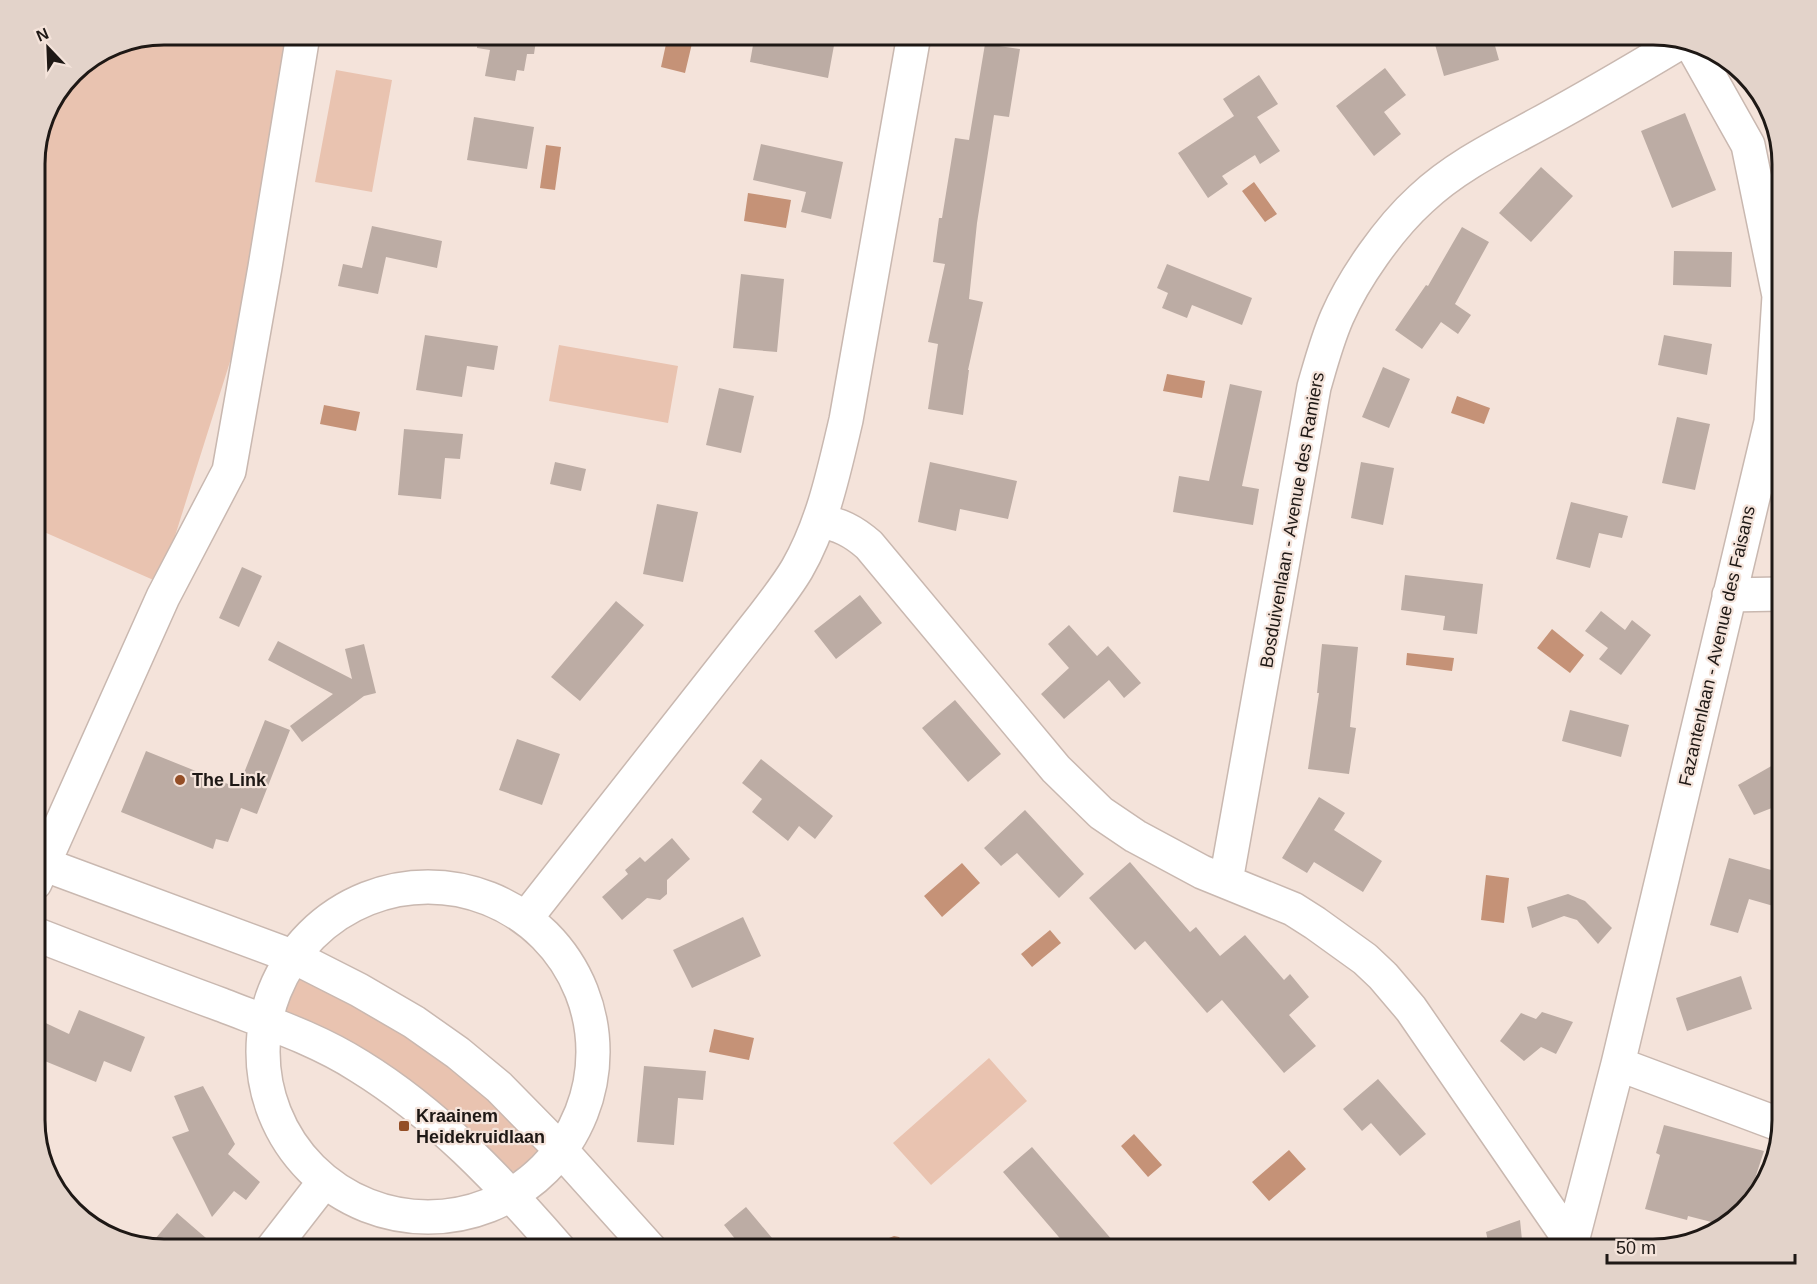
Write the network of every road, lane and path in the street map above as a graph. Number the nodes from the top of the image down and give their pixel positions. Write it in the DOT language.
graph roads {
  1 [pos="301,45"];
  2 [pos="912,45"];
  3 [pos="1673,47"];
  4 [pos="1696,53"];
  5 [pos="1772,262"];
  6 [pos="1772,406"];
  7 [pos="819,521"];
  8 [pos="1772,594"];
  9 [pos="1729,595"];
  10 [pos="45,855"];
  11 [pos="45,872"];
  12 [pos="1226,881"];
  13 [pos="526,918"];
  14 [pos="45,938"];
  15 [pos="294,957"];
  16 [pos="265,1022"];
  17 [pos="1618,1064"];
  18 [pos="1772,1122"];
  19 [pos="560,1149"];
  20 [pos="324,1182"];
  21 [pos="513,1196"];
  22 [pos="280,1239"];
  23 [pos="550,1239"];
  24 [pos="640,1239"];
  25 [pos="1566,1239"];
  26 [pos="1573,1239"];
  1 -- 10 [label="street"];
  2 -- 7 [label="street"];
  3 -- 12 [label="street, Bosduivenlaan - Avenue des Ramiers"];
  4 -- 5 [label="street, Fazantenlaan - Avenue des Faisans"];
  6 -- 9 [label="street, Fazantenlaan - Avenue des Faisans"];
  7 -- 12 [label="street"];
  7 -- 13 [label="street"];
  8 -- 9 [label="street"];
  9 -- 17 [label="street, Fazantenlaan - Avenue des Faisans"];
  11 -- 15 [label="street"];
  12 -- 25 [label="street"];
  13 -- 15 [label="street"];
  13 -- 19 [label="street"];
  14 -- 16 [label="street"];
  15 -- 16 [label="street"];
  15 -- 19 [label="street"];
  16 -- 20 [label="street"];
  16 -- 21 [label="street"];
  17 -- 18 [label="street"];
  17 -- 26 [label="street, Fazantenlaan - Avenue des Faisans"];
  19 -- 21 [label="street"];
  19 -- 24 [label="street"];
  20 -- 21 [label="street"];
  20 -- 22 [label="street"];
  21 -- 23 [label="street"];
}
